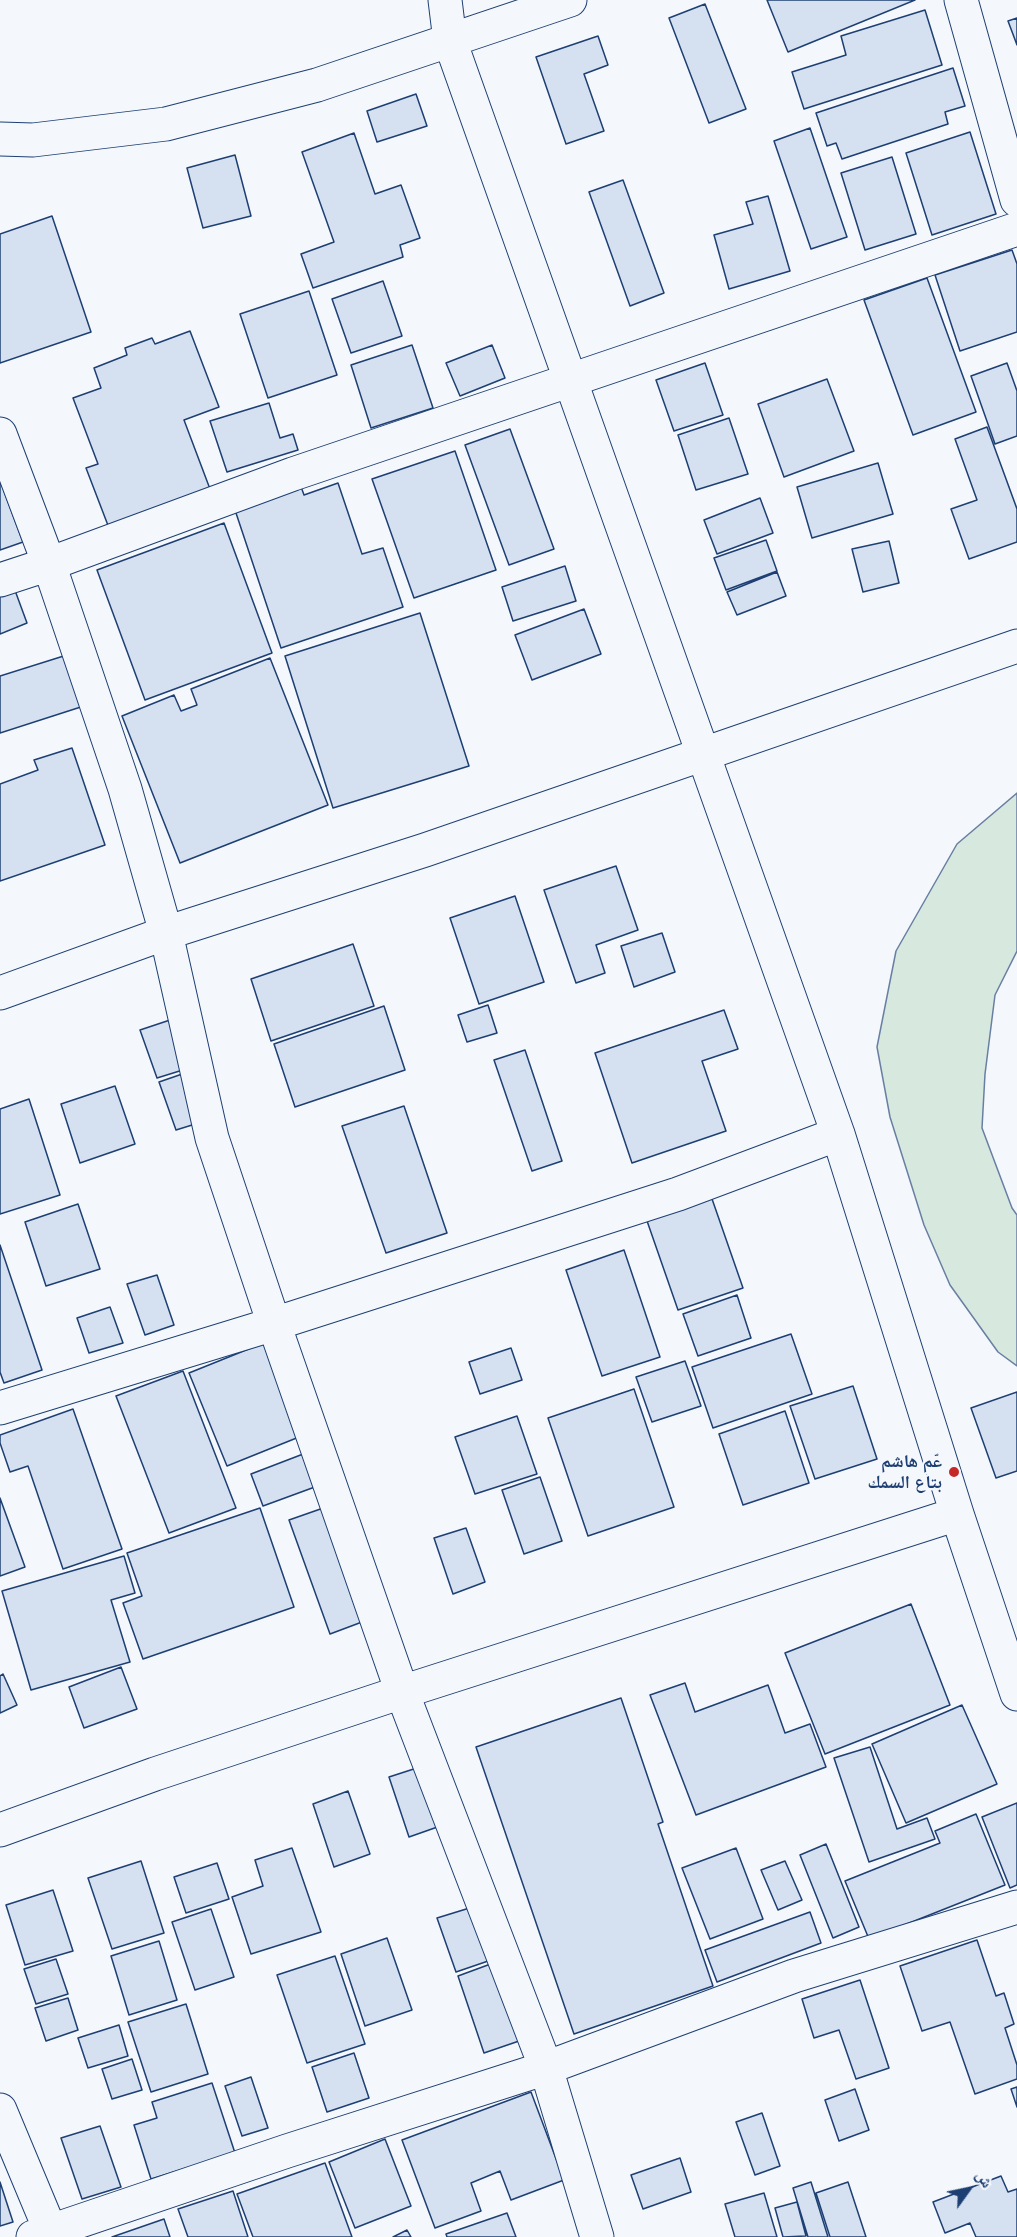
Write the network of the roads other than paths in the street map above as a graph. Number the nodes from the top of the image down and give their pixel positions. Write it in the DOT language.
graph roads {
  1 [pos="445,0"];
  2 [pos="570,0"];
  3 [pos="961,0"];
  4 [pos="450,41"];
  5 [pos="0,139"];
  6 [pos="1017,201"];
  7 [pos="1017,229"];
  8 [pos="569,380"];
  9 [pos="0,434"];
  10 [pos="49,564"];
  11 [pos="0,580"];
  12 [pos="1017,646"];
  13 [pos="704,753"];
  14 [pos="166,933"];
  15 [pos="0,993"];
  16 [pos="838,1134"];
  17 [pos="274,1324"];
  18 [pos="0,1408"];
  19 [pos="957,1514"];
  20 [pos="402,1692"];
  21 [pos="1017,1694"];
  22 [pos="0,1830"];
  23 [pos="1017,1907"];
  24 [pos="546,2068"];
  25 [pos="0,2110"];
  26 [pos="46,2235"];
  27 [pos="597,2237"];
  1 -- 4 [label="street"];
  2 -- 4 [label="street"];
  3 -- 6 [label="street"];
  4 -- 5 [label="street"];
  4 -- 8 [label="street"];
  7 -- 8 [label="street"];
  8 -- 10 [label="street"];
  8 -- 13 [label="street"];
  9 -- 10 [label="street"];
  10 -- 11 [label="street"];
  10 -- 14 [label="street"];
  12 -- 13 [label="street"];
  13 -- 14 [label="street"];
  13 -- 16 [label="street"];
  14 -- 15 [label="street"];
  14 -- 17 [label="street"];
  16 -- 17 [label="street"];
  16 -- 19 [label="street"];
  17 -- 18 [label="street"];
  17 -- 20 [label="street"];
  19 -- 20 [label="street"];
  19 -- 21 [label="street"];
  20 -- 22 [label="street"];
  20 -- 24 [label="street"];
  23 -- 24 [label="street"];
  24 -- 26 [label="street"];
  24 -- 27 [label="street"];
  25 -- 26 [label="street"];
}
